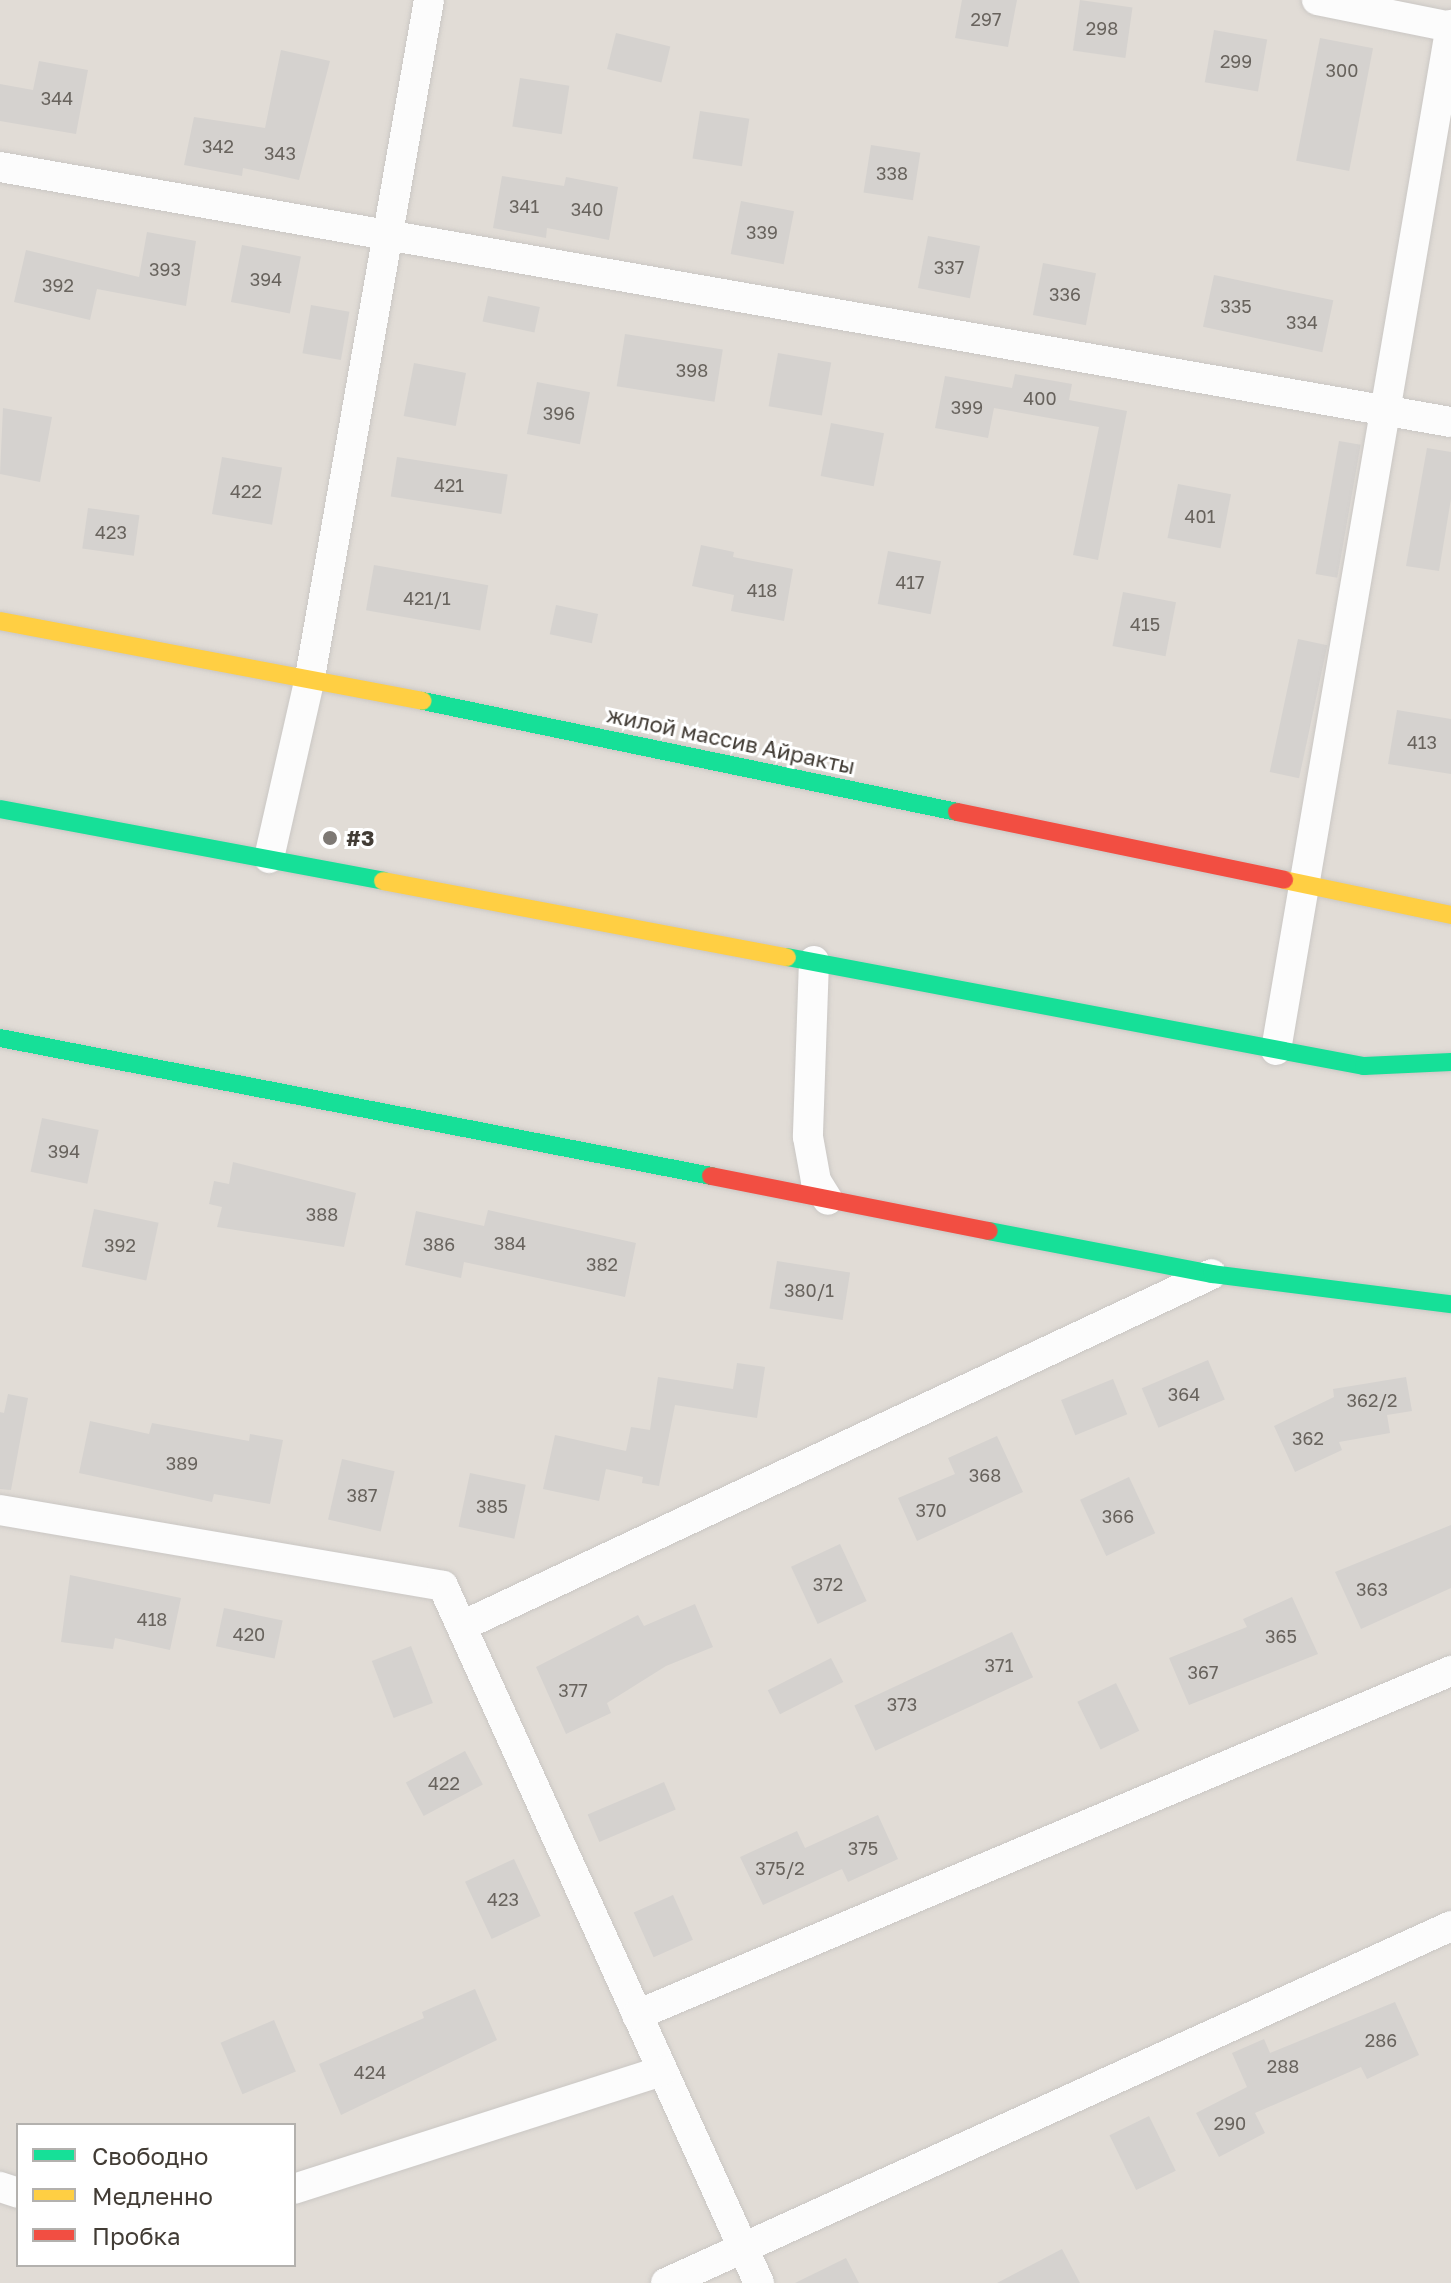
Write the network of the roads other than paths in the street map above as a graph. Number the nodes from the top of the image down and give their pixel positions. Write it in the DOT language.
graph roads {
  1 [pos="429,0"];
  2 [pos="1317,0"];
  3 [pos="1451,26"];
  4 [pos="0,167"];
  5 [pos="388,236"];
  6 [pos="1383,411"];
  7 [pos="1451,422"];
  8 [pos="0,621"];
  9 [pos="310,677"];
  10 [pos="0,809"];
  11 [pos="269,858"];
  12 [pos="1305,884"];
  13 [pos="1451,915"];
  14 [pos="814,961"];
  15 [pos="0,1038"];
  16 [pos="1276,1050"];
  17 [pos="1451,1062"];
  18 [pos="828,1200"];
  19 [pos="1212,1274"];
  20 [pos="1451,1304"];
  21 [pos="0,1510"];
  22 [pos="462,1626"];
  23 [pos="1451,1671"];
  24 [pos="1451,1926"];
  25 [pos="637,2015"];
  26 [pos="662,2071"];
  27 [pos="296,2188"];
  28 [pos="744,2249"];
  29 [pos="666,2283"];
  30 [pos="759,2283"];
  1 -- 5 [label="street"];
  2 -- 3 [label="street"];
  3 -- 6 [label="street"];
  4 -- 5 [label="street"];
  5 -- 6 [label="street"];
  5 -- 9 [label="street"];
  6 -- 7 [label="street"];
  6 -- 12 [label="street"];
  8 -- 9 [label="street, жилой массив Айракты"];
  9 -- 11 [label="street"];
  9 -- 12 [label="street, жилой массив Айракты"];
  10 -- 11 [label="street"];
  11 -- 14 [label="street"];
  12 -- 13 [label="street, жилой массив Айракты"];
  12 -- 16 [label="street"];
  14 -- 16 [label="street"];
  14 -- 18 [label="street"];
  15 -- 18 [label="street"];
  16 -- 17 [label="street"];
  18 -- 19 [label="street"];
  19 -- 20 [label="street"];
  19 -- 22 [label="street"];
  21 -- 22 [label="street"];
  22 -- 25 [label="street"];
  23 -- 25 [label="street"];
  24 -- 28 [label="street"];
  25 -- 26 [label="street"];
  26 -- 27 [label="street"];
  26 -- 28 [label="street"];
  28 -- 29 [label="street"];
  28 -- 30 [label="street"];
}
